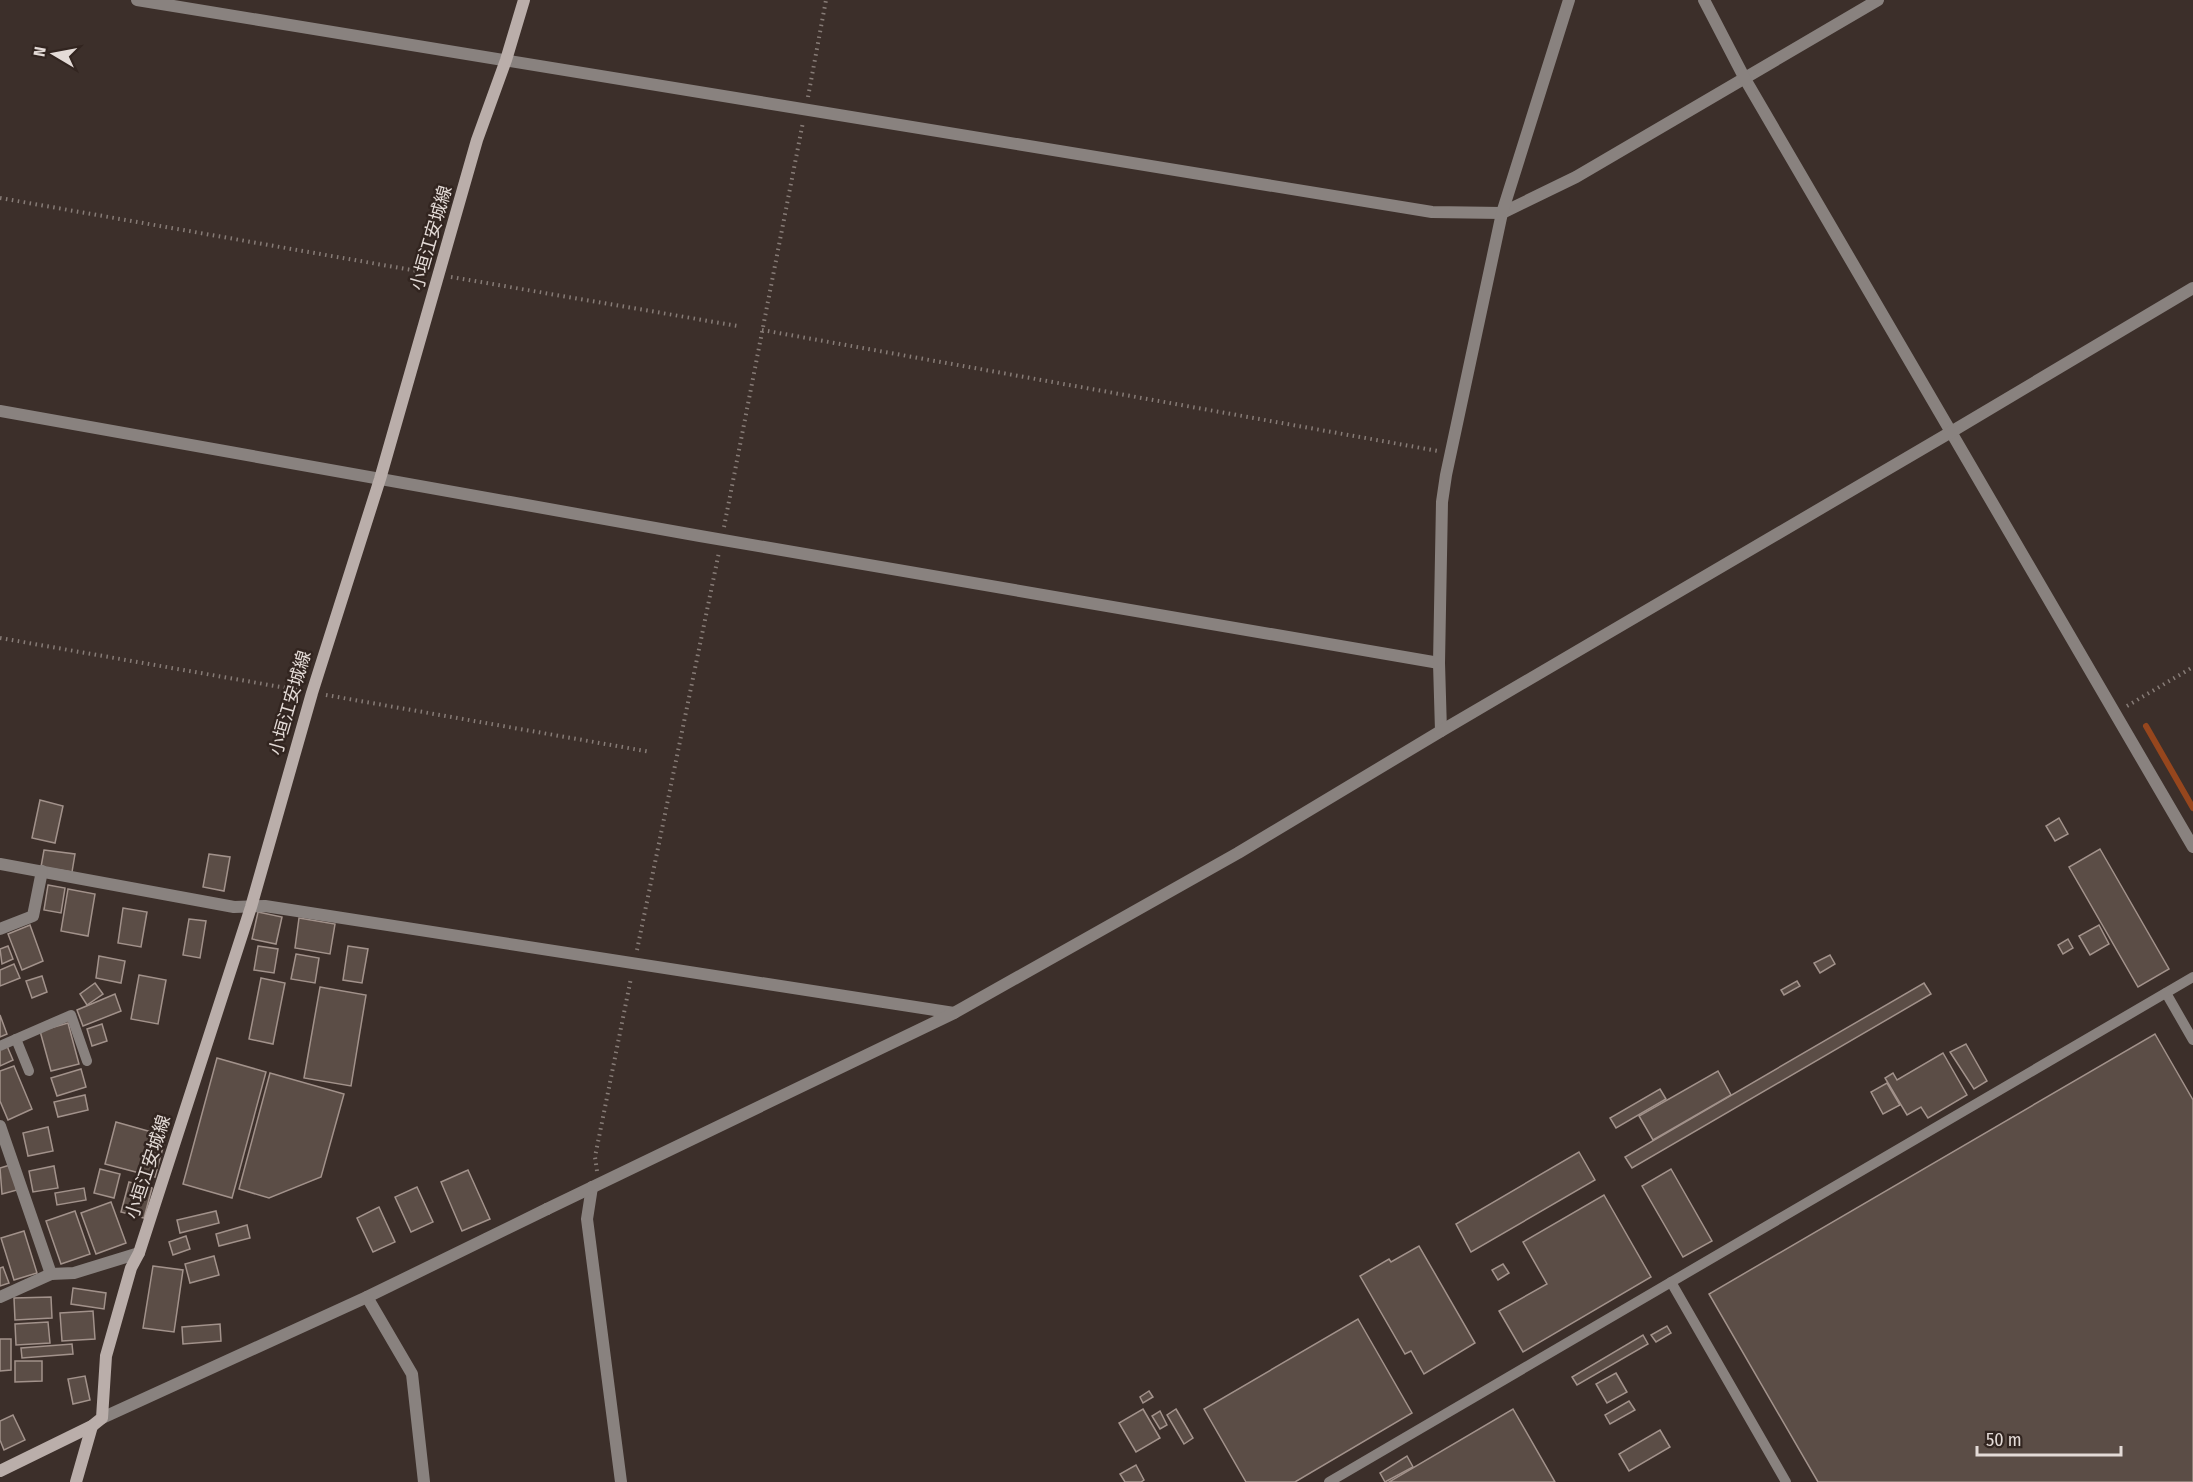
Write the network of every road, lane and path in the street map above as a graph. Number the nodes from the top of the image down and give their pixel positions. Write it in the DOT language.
graph roads {
  1 [pos="136,0"];
  2 [pos="524,0"];
  3 [pos="826,0"];
  4 [pos="1569,0"];
  5 [pos="1704,0"];
  6 [pos="1878,0"];
  7 [pos="506,60"];
  8 [pos="1745,79"];
  9 [pos="805,111"];
  10 [pos="0,198"];
  11 [pos="1502,213"];
  12 [pos="440,275"];
  13 [pos="2193,288"];
  14 [pos="738,326"];
  15 [pos="762,330"];
  16 [pos="0,411"];
  17 [pos="1952,432"];
  18 [pos="1451,453"];
  19 [pos="380,479"];
  20 [pos="722,538"];
  21 [pos="1439,663"];
  22 [pos="2193,667"];
  23 [pos="2116,712"];
  24 [pos="1441,731"];
  25 [pos="2193,847"];
  26 [pos="0,864"];
  27 [pos="42,871"];
  28 [pos="251,907"];
  29 [pos="0,929"];
  30 [pos="634,962"];
  31 [pos="2193,977"];
  32 [pos="2166,993"];
  33 [pos="954,1013"];
  34 [pos="16,1039"];
  35 [pos="2193,1040"];
  36 [pos="0,1046"];
  37 [pos="87,1061"];
  38 [pos="29,1071"];
  39 [pos="0,1126"];
  40 [pos="596,1185"];
  41 [pos="139,1253"];
  42 [pos="51,1274"];
  43 [pos="1671,1282"];
  44 [pos="0,1297"];
  45 [pos="367,1297"];
  46 [pos="97,1422"];
  47 [pos="0,1471"];
  48 [pos="76,1482"];
  49 [pos="424,1482"];
  50 [pos="621,1482"];
  51 [pos="1329,1482"];
  52 [pos="1786,1482"];
  1 -- 7 [label="street"];
  2 -- 7 [label="main road, 小垣江安城線"];
  3 -- 9 [label="path"];
  4 -- 11 [label="street"];
  5 -- 8 [label="street"];
  6 -- 8 [label="street"];
  7 -- 9 [label="street"];
  7 -- 12 [label="main road, 小垣江安城線"];
  8 -- 11 [label="street"];
  8 -- 17 [label="street"];
  9 -- 11 [label="street"];
  9 -- 15 [label="path"];
  10 -- 12 [label="path"];
  11 -- 18 [label="street"];
  12 -- 14 [label="path"];
  12 -- 19 [label="main road, 小垣江安城線"];
  13 -- 17 [label="street"];
  15 -- 18 [label="path"];
  15 -- 20 [label="path"];
  16 -- 19 [label="street"];
  17 -- 23 [label="street"];
  17 -- 24 [label="street"];
  18 -- 21 [label="street"];
  19 -- 20 [label="street"];
  19 -- 28 [label="main road, 小垣江安城線"];
  20 -- 21 [label="street"];
  20 -- 30 [label="path"];
  21 -- 24 [label="street"];
  22 -- 23 [label="path"];
  23 -- 25 [label="street"];
  24 -- 33 [label="street"];
  26 -- 27 [label="street"];
  27 -- 28 [label="street"];
  27 -- 29 [label="street"];
  28 -- 30 [label="street"];
  28 -- 41 [label="main road, 小垣江安城線"];
  30 -- 33 [label="street"];
  30 -- 40 [label="path"];
  31 -- 32 [label="lane"];
  32 -- 35 [label="lane"];
  32 -- 43 [label="lane"];
  33 -- 40 [label="street"];
  34 -- 36 [label="lane"];
  34 -- 37 [label="lane"];
  34 -- 38 [label="lane"];
  39 -- 42 [label="street"];
  40 -- 45 [label="street"];
  40 -- 50 [label="street"];
  41 -- 42 [label="street"];
  41 -- 46 [label="main road, 小垣江安城線"];
  42 -- 44 [label="street"];
  43 -- 51 [label="lane"];
  43 -- 52 [label="lane"];
  45 -- 46 [label="street"];
  45 -- 49 [label="street"];
  46 -- 47 [label="main road"];
  46 -- 48 [label="main road, 小垣江安城線"];
}
